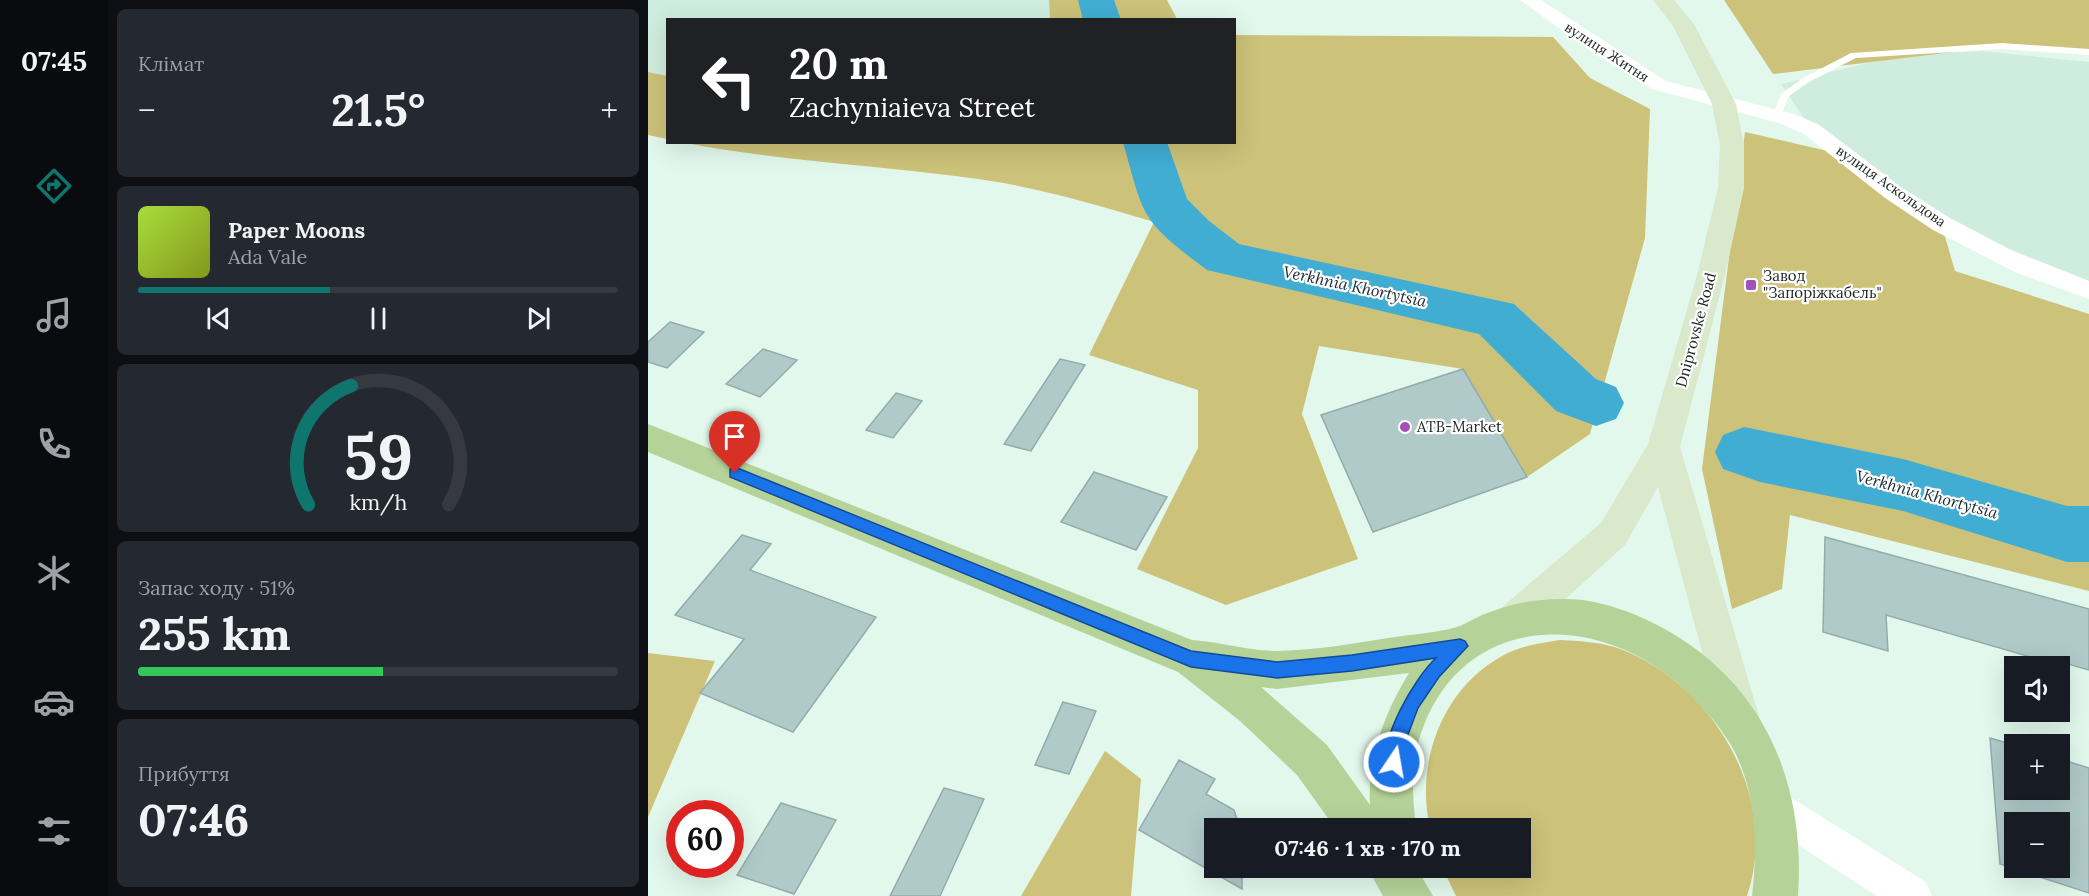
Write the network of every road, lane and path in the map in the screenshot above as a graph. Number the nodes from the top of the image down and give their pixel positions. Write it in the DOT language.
graph roads {
  1 [pos="1529,0"];
  2 [pos="1663,0"];
  3 [pos="2089,52"];
  4 [pos="1724,104"];
  5 [pos="1777,116"];
  6 [pos="2089,290"];
  7 [pos="648,438"];
  8 [pos="1664,447"];
  9 [pos="1515,620"];
  10 [pos="1460,646"];
  11 [pos="1191,659"];
  12 [pos="1742,727"];
  13 [pos="1774,808"];
  14 [pos="1354,818"];
  15 [pos="1393,818"];
  16 [pos="1397,878"];
  17 [pos="1408,878"];
  18 [pos="1410,896"];
  19 [pos="1415,896"];
  20 [pos="1775,896"];
  21 [pos="1795,896"];
  22 [pos="1912,896"];
  1 -- 4 [label="street, вулиця Житня"];
  2 -- 4 [label="street, Dniprovske Road"];
  3 -- 5 [label="lane"];
  4 -- 5 [label="street, вулиця Аскольдова"];
  4 -- 8 [label="street, Dniprovske Road"];
  5 -- 6 [label="street, вулиця Аскольдова"];
  7 -- 11 [label="main road"];
  8 -- 9 [label="street, Dniprovske Road"];
  8 -- 12 [label="street"];
  9 -- 10 [label="main road"];
  9 -- 12 [label="main road"];
  10 -- 11 [label="main road"];
  10 -- 15 [label="main road"];
  11 -- 14 [label="main road"];
  12 -- 13 [label="main road"];
  13 -- 20 [label="main road"];
  13 -- 21 [label="main road"];
  13 -- 22 [label="street"];
  16 -- 18 [label="main road"];
  17 -- 19 [label="main road"];
}
